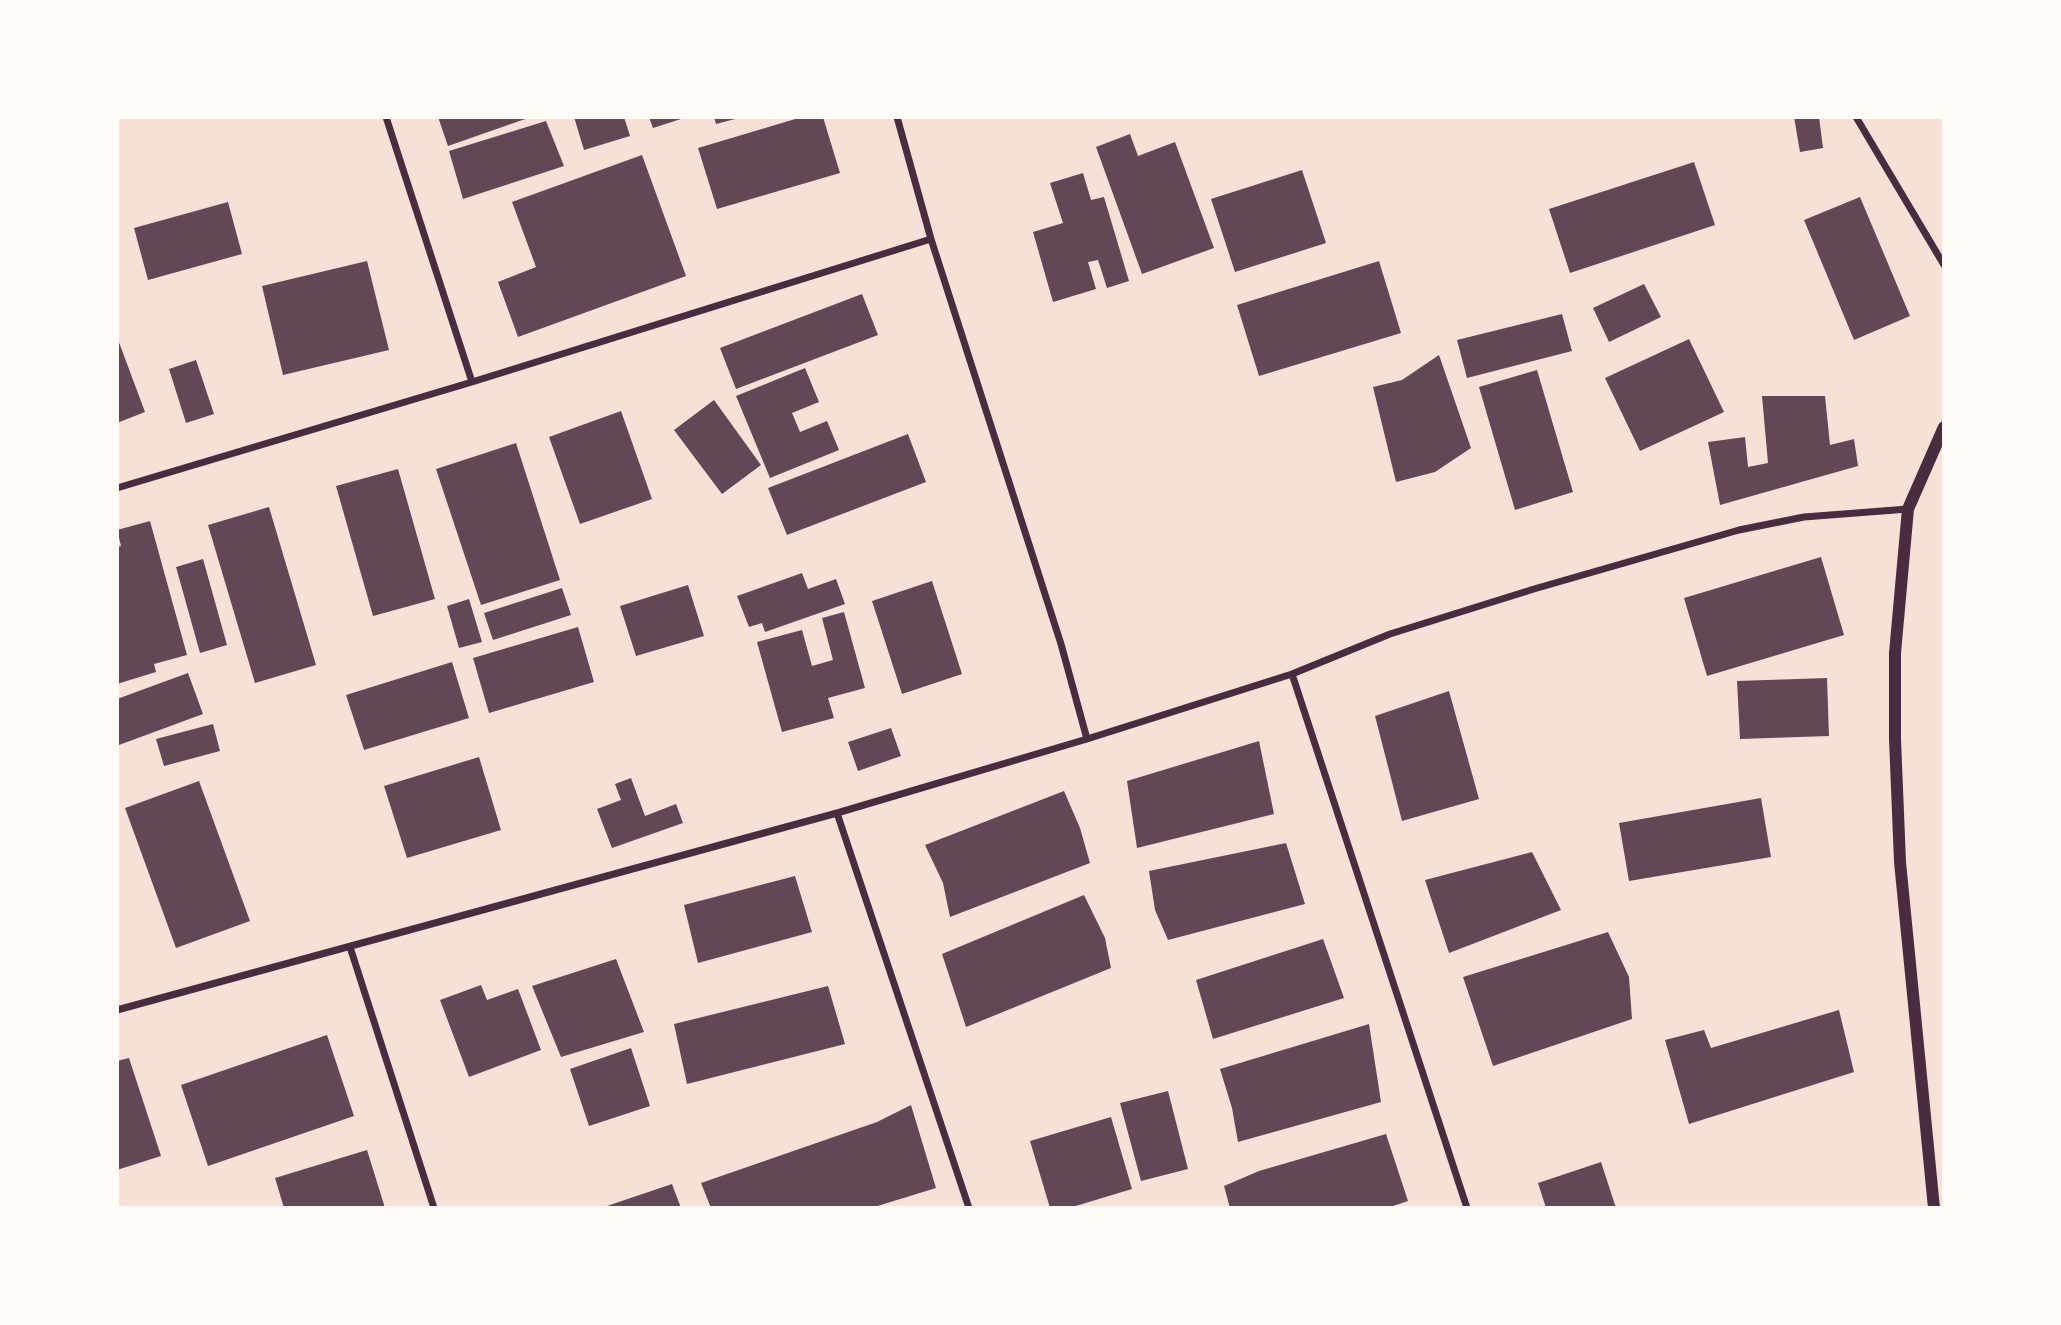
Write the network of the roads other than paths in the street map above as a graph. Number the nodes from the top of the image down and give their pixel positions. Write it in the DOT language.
graph roads {
  1 [pos="386,117"];
  2 [pos="897,117"];
  3 [pos="1856,117"];
  4 [pos="931,239"];
  5 [pos="1944,265"];
  6 [pos="472,382"];
  7 [pos="1944,427"];
  8 [pos="117,488"];
  9 [pos="1908,509"];
  10 [pos="1292,674"];
  11 [pos="1087,739"];
  12 [pos="837,813"];
  13 [pos="350,947"];
  14 [pos="117,1010"];
  15 [pos="434,1208"];
  16 [pos="969,1208"];
  17 [pos="1467,1208"];
  18 [pos="1934,1208"];
  1 -- 6 [label="street"];
  2 -- 4 [label="street"];
  3 -- 5 [label="street"];
  4 -- 6 [label="street"];
  4 -- 11 [label="street"];
  6 -- 8 [label="street"];
  7 -- 9 [label="street"];
  9 -- 10 [label="street"];
  9 -- 18 [label="street"];
  10 -- 11 [label="street"];
  10 -- 17 [label="street"];
  11 -- 12 [label="street"];
  12 -- 13 [label="street"];
  12 -- 16 [label="street"];
  13 -- 14 [label="street"];
  13 -- 15 [label="street"];
}
